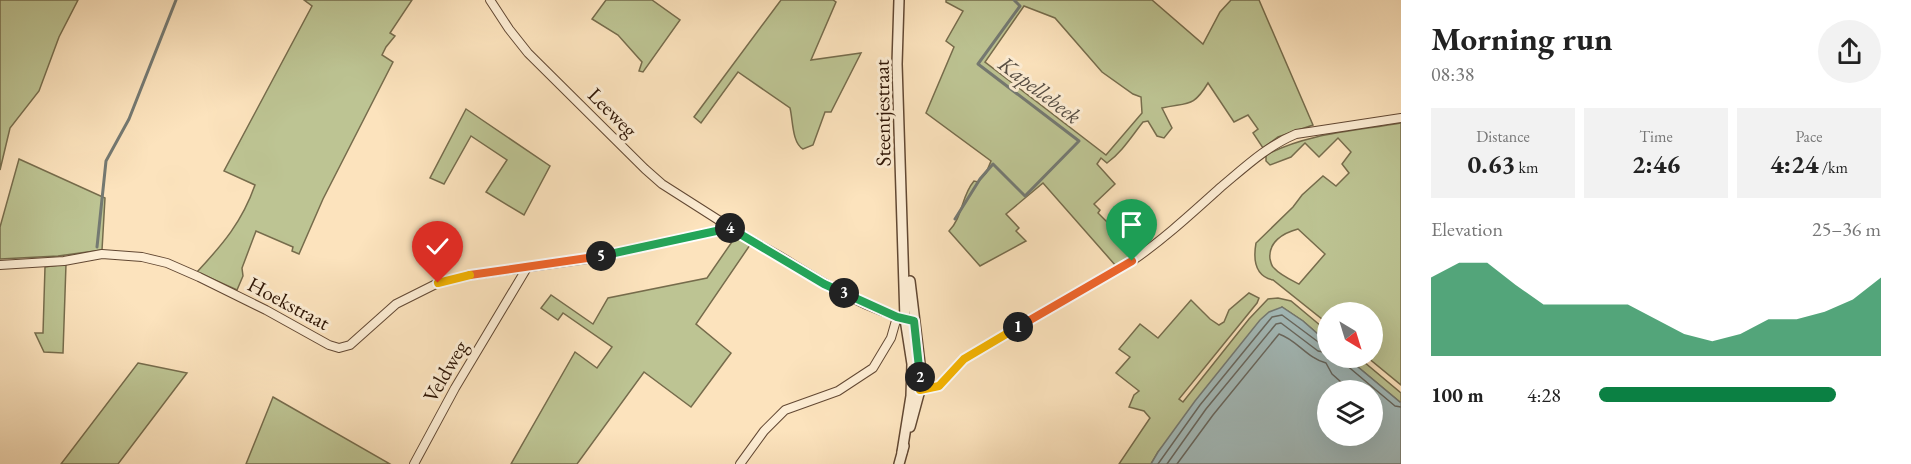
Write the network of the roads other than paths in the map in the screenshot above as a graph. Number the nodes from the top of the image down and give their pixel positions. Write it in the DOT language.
graph roads {
  1 [pos="490,0"];
  2 [pos="899,0"];
  3 [pos="1401,118"];
  4 [pos="731,228"];
  5 [pos="0,265"];
  6 [pos="528,266"];
  7 [pos="906,319"];
  8 [pos="915,390"];
  9 [pos="414,464"];
  10 [pos="740,464"];
  11 [pos="899,464"];
  1 -- 4 [label="street, Leeweg"];
  2 -- 7 [label="street, Steentjestraat"];
  3 -- 8 [label="street"];
  4 -- 6 [label="street, Hoekstraat"];
  4 -- 7 [label="street"];
  5 -- 6 [label="street, Hoekstraat"];
  6 -- 9 [label="street, Veldweg"];
  7 -- 8 [label="street, Steentjestraat"];
  7 -- 10 [label="street"];
  8 -- 11 [label="street, Steentjestraat"];
}
